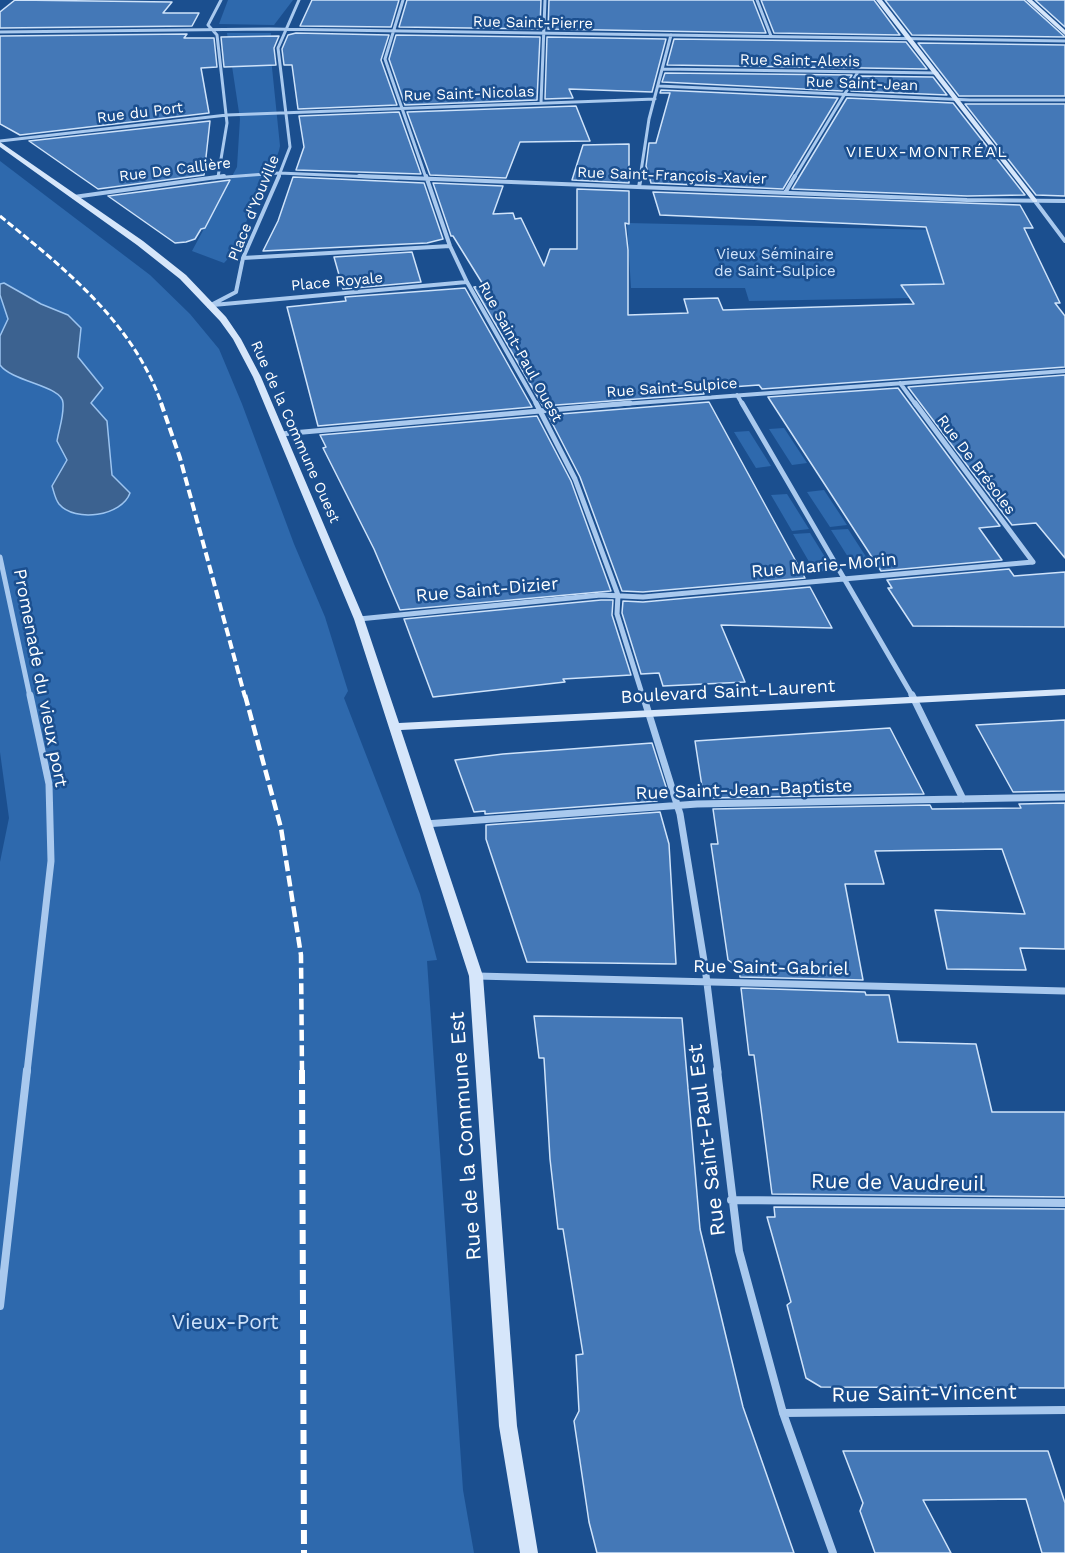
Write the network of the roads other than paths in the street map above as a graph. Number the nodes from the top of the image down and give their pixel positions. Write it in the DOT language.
graph roads {
  1 [pos="221,0"];
  2 [pos="299,0"];
  3 [pos="403,0"];
  4 [pos="546,0"];
  5 [pos="758,0"];
  6 [pos="879,0"];
  7 [pos="1029,0"];
  8 [pos="212,29"];
  9 [pos="284,29"];
  10 [pos="394,31"];
  11 [pos="0,32"];
  12 [pos="544,33"];
  13 [pos="1065,33"];
  14 [pos="670,35"];
  15 [pos="771,36"];
  16 [pos="909,38"];
  17 [pos="1065,41"];
  18 [pos="663,69"];
  19 [pos="858,72"];
  20 [pos="937,73"];
  21 [pos="659,86"];
  22 [pos="845,95"];
  23 [pos="655,99"];
  24 [pos="956,99"];
  25 [pos="1065,100"];
  26 [pos="541,103"];
  27 [pos="402,109"];
  28 [pos="284,114"];
  29 [pos="227,115"];
  30 [pos="0,143"];
  31 [pos="279,173"];
  32 [pos="218,177"];
  33 [pos="428,178"];
  34 [pos="639,187"];
  35 [pos="785,193"];
  36 [pos="74,197"];
  37 [pos="1035,201"];
  38 [pos="1065,201"];
  39 [pos="1065,241"];
  40 [pos="450,246"];
  41 [pos="243,258"];
  42 [pos="466,282"];
  43 [pos="210,306"];
  44 [pos="1065,371"];
  45 [pos="900,383"];
  46 [pos="737,396"];
  47 [pos="540,411"];
  48 [pos="281,434"];
  49 [pos="0,557"];
  50 [pos="1033,562"];
  51 [pos="844,579"];
  52 [pos="618,595"];
  53 [pos="359,619"];
  54 [pos="1065,692"];
  55 [pos="914,699"];
  56 [pos="650,714"];
  57 [pos="393,727"];
  58 [pos="1065,797"];
  59 [pos="963,800"];
  60 [pos="677,805"];
  61 [pos="425,824"];
  62 [pos="476,976"];
  63 [pos="706,982"];
  64 [pos="1065,991"];
  65 [pos="731,1200"];
  66 [pos="1065,1203"];
  67 [pos="0,1306"];
  68 [pos="1065,1410"];
  69 [pos="783,1413"];
  70 [pos="529,1553"];
  71 [pos="833,1553"];
  1 -- 8 [label="street"];
  2 -- 9 [label="street, Place d'Youville"];
  3 -- 10 [label="street, Rue Saint-Paul Ouest"];
  4 -- 12 [label="street"];
  5 -- 15 [label="street"];
  6 -- 16 [label="street"];
  7 -- 13 [label="street"];
  8 -- 9 [label="street, Rue Saint-Pierre"];
  8 -- 11 [label="street, Rue Saint-Pierre"];
  8 -- 29 [label="street"];
  9 -- 10 [label="street, Rue Saint-Pierre"];
  9 -- 28 [label="street, Place d'Youville"];
  10 -- 12 [label="street, Rue Saint-Pierre"];
  10 -- 27 [label="street, Rue Saint-Paul Ouest"];
  12 -- 14 [label="street, Rue Saint-Pierre"];
  12 -- 26 [label="street"];
  14 -- 15 [label="street, Rue Saint-Pierre"];
  14 -- 18 [label="street"];
  15 -- 16 [label="street, Rue Saint-Pierre"];
  16 -- 17 [label="street, Rue Saint-Pierre"];
  16 -- 20 [label="street"];
  18 -- 19 [label="street, Rue Saint-Alexis"];
  18 -- 21 [label="street"];
  19 -- 20 [label="street, Rue Saint-Alexis"];
  19 -- 22 [label="street"];
  20 -- 24 [label="street"];
  21 -- 22 [label="street, Rue Saint-Jean"];
  21 -- 23 [label="street"];
  22 -- 24 [label="street, Rue Saint-Jean"];
  22 -- 35 [label="street"];
  23 -- 26 [label="street, Rue Saint-Nicolas"];
  23 -- 34 [label="street"];
  24 -- 25 [label="street, Rue Saint-Jean"];
  24 -- 37 [label="street"];
  26 -- 27 [label="street, Rue Saint-Nicolas"];
  27 -- 28 [label="street, Rue Saint-Nicolas"];
  27 -- 33 [label="street, Rue Saint-Paul Ouest"];
  28 -- 29 [label="street, Rue du Port"];
  28 -- 31 [label="street, Place d'Youville"];
  29 -- 30 [label="street, Rue du Port"];
  29 -- 32 [label="street"];
  30 -- 36 [label="street, Rue de la Commune Ouest"];
  31 -- 32 [label="street, Rue De Callière"];
  31 -- 33 [label="street, Rue Saint-François-Xavier"];
  31 -- 41 [label="street, Place d'Youville"];
  32 -- 36 [label="street, Rue De Callière"];
  33 -- 34 [label="street, Rue Saint-François-Xavier"];
  33 -- 40 [label="street, Rue Saint-Paul Ouest"];
  34 -- 35 [label="street, Rue Saint-François-Xavier"];
  35 -- 37 [label="street, Rue Saint-François-Xavier"];
  36 -- 43 [label="street, Rue de la Commune Ouest"];
  37 -- 38 [label="street, Rue Saint-François-Xavier"];
  37 -- 39 [label="street"];
  40 -- 41 [label="street, Place Royale"];
  40 -- 42 [label="street, Rue Saint-Paul Ouest"];
  41 -- 43 [label="street, Place d'Youville"];
  42 -- 43 [label="street, Place Royale"];
  42 -- 47 [label="street, Rue Saint-Paul Ouest"];
  43 -- 48 [label="street, Rue de la Commune Ouest"];
  44 -- 45 [label="street, Rue Saint-Sulpice"];
  45 -- 46 [label="street, Rue Saint-Sulpice"];
  45 -- 50 [label="street, Rue De Brésoles"];
  46 -- 47 [label="street, Rue Saint-Sulpice"];
  46 -- 51 [label="street"];
  47 -- 48 [label="street, Rue Saint-Sulpice"];
  47 -- 52 [label="street, Rue Saint-Paul Ouest"];
  48 -- 53 [label="street, Rue de la Commune Ouest"];
  49 -- 67 [label="street, Promenade du vieux port"];
  50 -- 51 [label="street, Rue Marie-Morin"];
  51 -- 52 [label="street, Rue Marie-Morin"];
  51 -- 55 [label="street"];
  52 -- 53 [label="street, Rue Saint-Dizier"];
  52 -- 56 [label="street, Rue Saint-Paul Ouest"];
  53 -- 57 [label="street, Rue de la Commune Ouest"];
  54 -- 55 [label="street, Boulevard Saint-Laurent"];
  55 -- 56 [label="street, Boulevard Saint-Laurent"];
  55 -- 59 [label="street"];
  56 -- 57 [label="street, Boulevard Saint-Laurent"];
  56 -- 60 [label="street, Rue Saint-Paul Est"];
  57 -- 61 [label="street, Rue de la Commune Est"];
  58 -- 59 [label="street, Rue Saint-Jean-Baptiste"];
  59 -- 60 [label="street, Rue Saint-Jean-Baptiste"];
  60 -- 61 [label="street, Rue Saint-Jean-Baptiste"];
  60 -- 63 [label="street, Rue Saint-Paul Est"];
  61 -- 62 [label="street, Rue de la Commune Est"];
  62 -- 63 [label="street, Rue Saint-Gabriel"];
  62 -- 70 [label="street, Rue de la Commune Est"];
  63 -- 64 [label="street, Rue Saint-Gabriel"];
  63 -- 65 [label="street, Rue Saint-Paul Est"];
  65 -- 66 [label="street, Rue de Vaudreuil"];
  65 -- 69 [label="street, Rue Saint-Paul Est"];
  68 -- 69 [label="street, Rue Saint-Vincent"];
  69 -- 71 [label="street, Rue Saint-Paul Est"];
}
